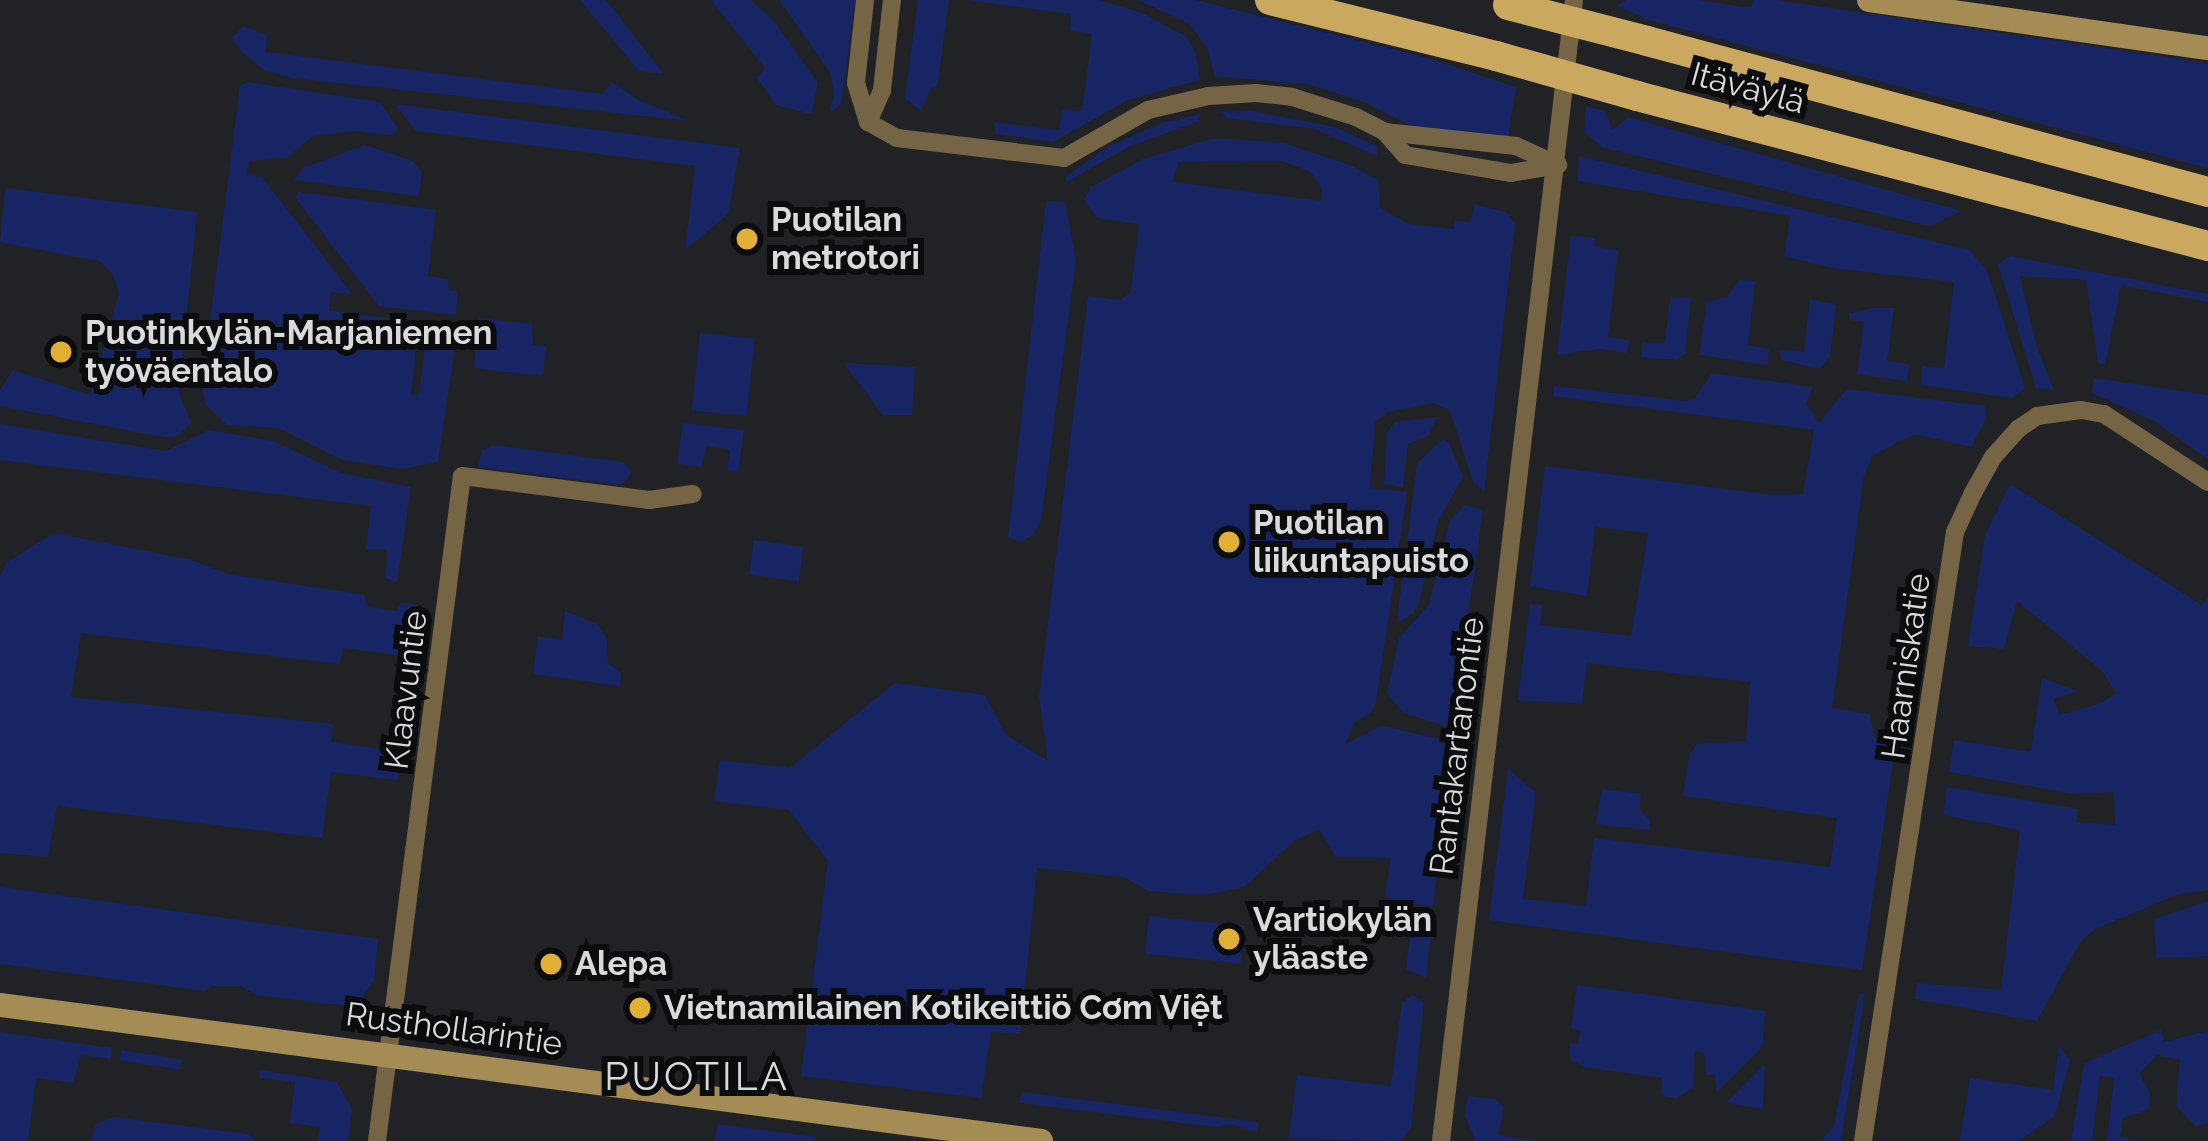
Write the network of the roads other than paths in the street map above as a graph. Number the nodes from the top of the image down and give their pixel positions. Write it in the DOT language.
graph roads {
  1 [pos="866,0"];
  2 [pos="892,0"];
  3 [pos="1270,0"];
  4 [pos="1574,0"];
  5 [pos="1868,0"];
  6 [pos="1498,3"];
  7 [pos="2208,48"];
  8 [pos="868,122"];
  9 [pos="1558,165"];
  10 [pos="2208,192"];
  11 [pos="2208,246"];
  12 [pos="2208,482"];
  13 [pos="693,494"];
  14 [pos="0,1005"];
  15 [pos="387,1052"];
  16 [pos="377,1141"];
  17 [pos="1041,1141"];
  18 [pos="1442,1141"];
  19 [pos="1863,1141"];
  1 -- 8 [label="street"];
  2 -- 8 [label="street"];
  3 -- 11 [label="main road, Itäväylä, bridge"];
  4 -- 9 [label="street, Rantakartanontie"];
  5 -- 7 [label="main road"];
  6 -- 10 [label="main road, Itäväylä, bridge"];
  8 -- 9 [label="street"];
  9 -- 18 [label="street, Rantakartanontie"];
  12 -- 19 [label="street, Haarniskatie"];
  13 -- 15 [label="street, Klaavuntie"];
  14 -- 15 [label="main road, Rusthollarintie"];
  15 -- 16 [label="street, Klaavuntie"];
  15 -- 17 [label="main road, Rusthollarintie"];
}
